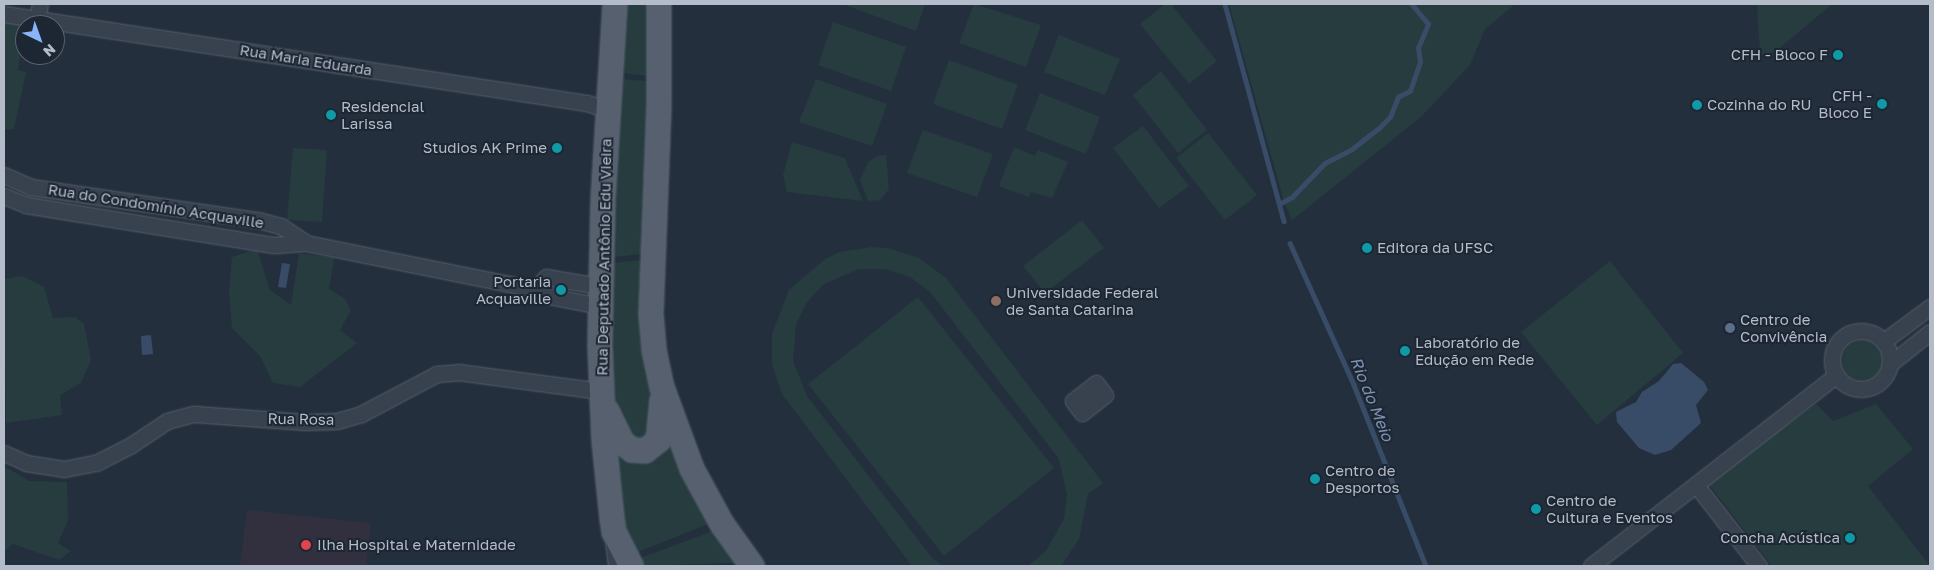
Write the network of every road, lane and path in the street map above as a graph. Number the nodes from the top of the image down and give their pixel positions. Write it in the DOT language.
graph roads {
  1 [pos="615,4"];
  2 [pos="659,4"];
  3 [pos="65,24"];
  4 [pos="608,110"];
  5 [pos="4,175"];
  6 [pos="31,186"];
  7 [pos="4,196"];
  8 [pos="137,202"];
  9 [pos="26,205"];
  10 [pos="135,221"];
  11 [pos="306,243"];
  12 [pos="600,296"];
  13 [pos="1930,307"];
  14 [pos="1930,332"];
  15 [pos="1884,341"];
  16 [pos="1890,364"];
  17 [pos="1836,375"];
  18 [pos="662,387"];
  19 [pos="602,395"];
  20 [pos="4,453"];
  21 [pos="1696,485"];
  22 [pos="612,518"];
  23 [pos="616,566"];
  24 [pos="630,566"];
  25 [pos="752,566"];
  26 [pos="1591,566"];
  27 [pos="1759,566"];
  1 -- 4 [label="main road, Rua Deputado Antônio Edu Vieira"];
  2 -- 18 [label="main road"];
  3 -- 4 [label="street, Rua Maria Eduarda"];
  4 -- 12 [label="main road, Rua Deputado Antônio Edu Vieira"];
  5 -- 6 [label="street, Rua do Condomínio Acquaville"];
  6 -- 8 [label="street, Rua do Condomínio Acquaville"];
  6 -- 9 [label="street"];
  7 -- 9 [label="street, Rua do Condomínio Acquaville"];
  8 -- 10 [label="street"];
  8 -- 11 [label="street, Rua do Condomínio Acquaville"];
  9 -- 10 [label="street, Rua do Condomínio Acquaville"];
  10 -- 11 [label="street, Rua do Condomínio Acquaville"];
  11 -- 12 [label="street, Rua do Condomínio Acquaville"];
  12 -- 19 [label="main road, Rua Deputado Antônio Edu Vieira"];
  13 -- 15 [label="street"];
  14 -- 16 [label="street"];
  15 -- 16 [label="street"];
  15 -- 17 [label="street"];
  16 -- 17 [label="street"];
  17 -- 21 [label="street"];
  18 -- 19 [label="main road"];
  18 -- 25 [label="main road"];
  19 -- 20 [label="street, Rua Rosa"];
  19 -- 22 [label="main road, Rua Deputado Antônio Edu Vieira"];
  21 -- 26 [label="street"];
  21 -- 27 [label="street"];
  22 -- 23 [label="street"];
  22 -- 24 [label="main road, Rua Deputado Antônio Edu Vieira"];
}
